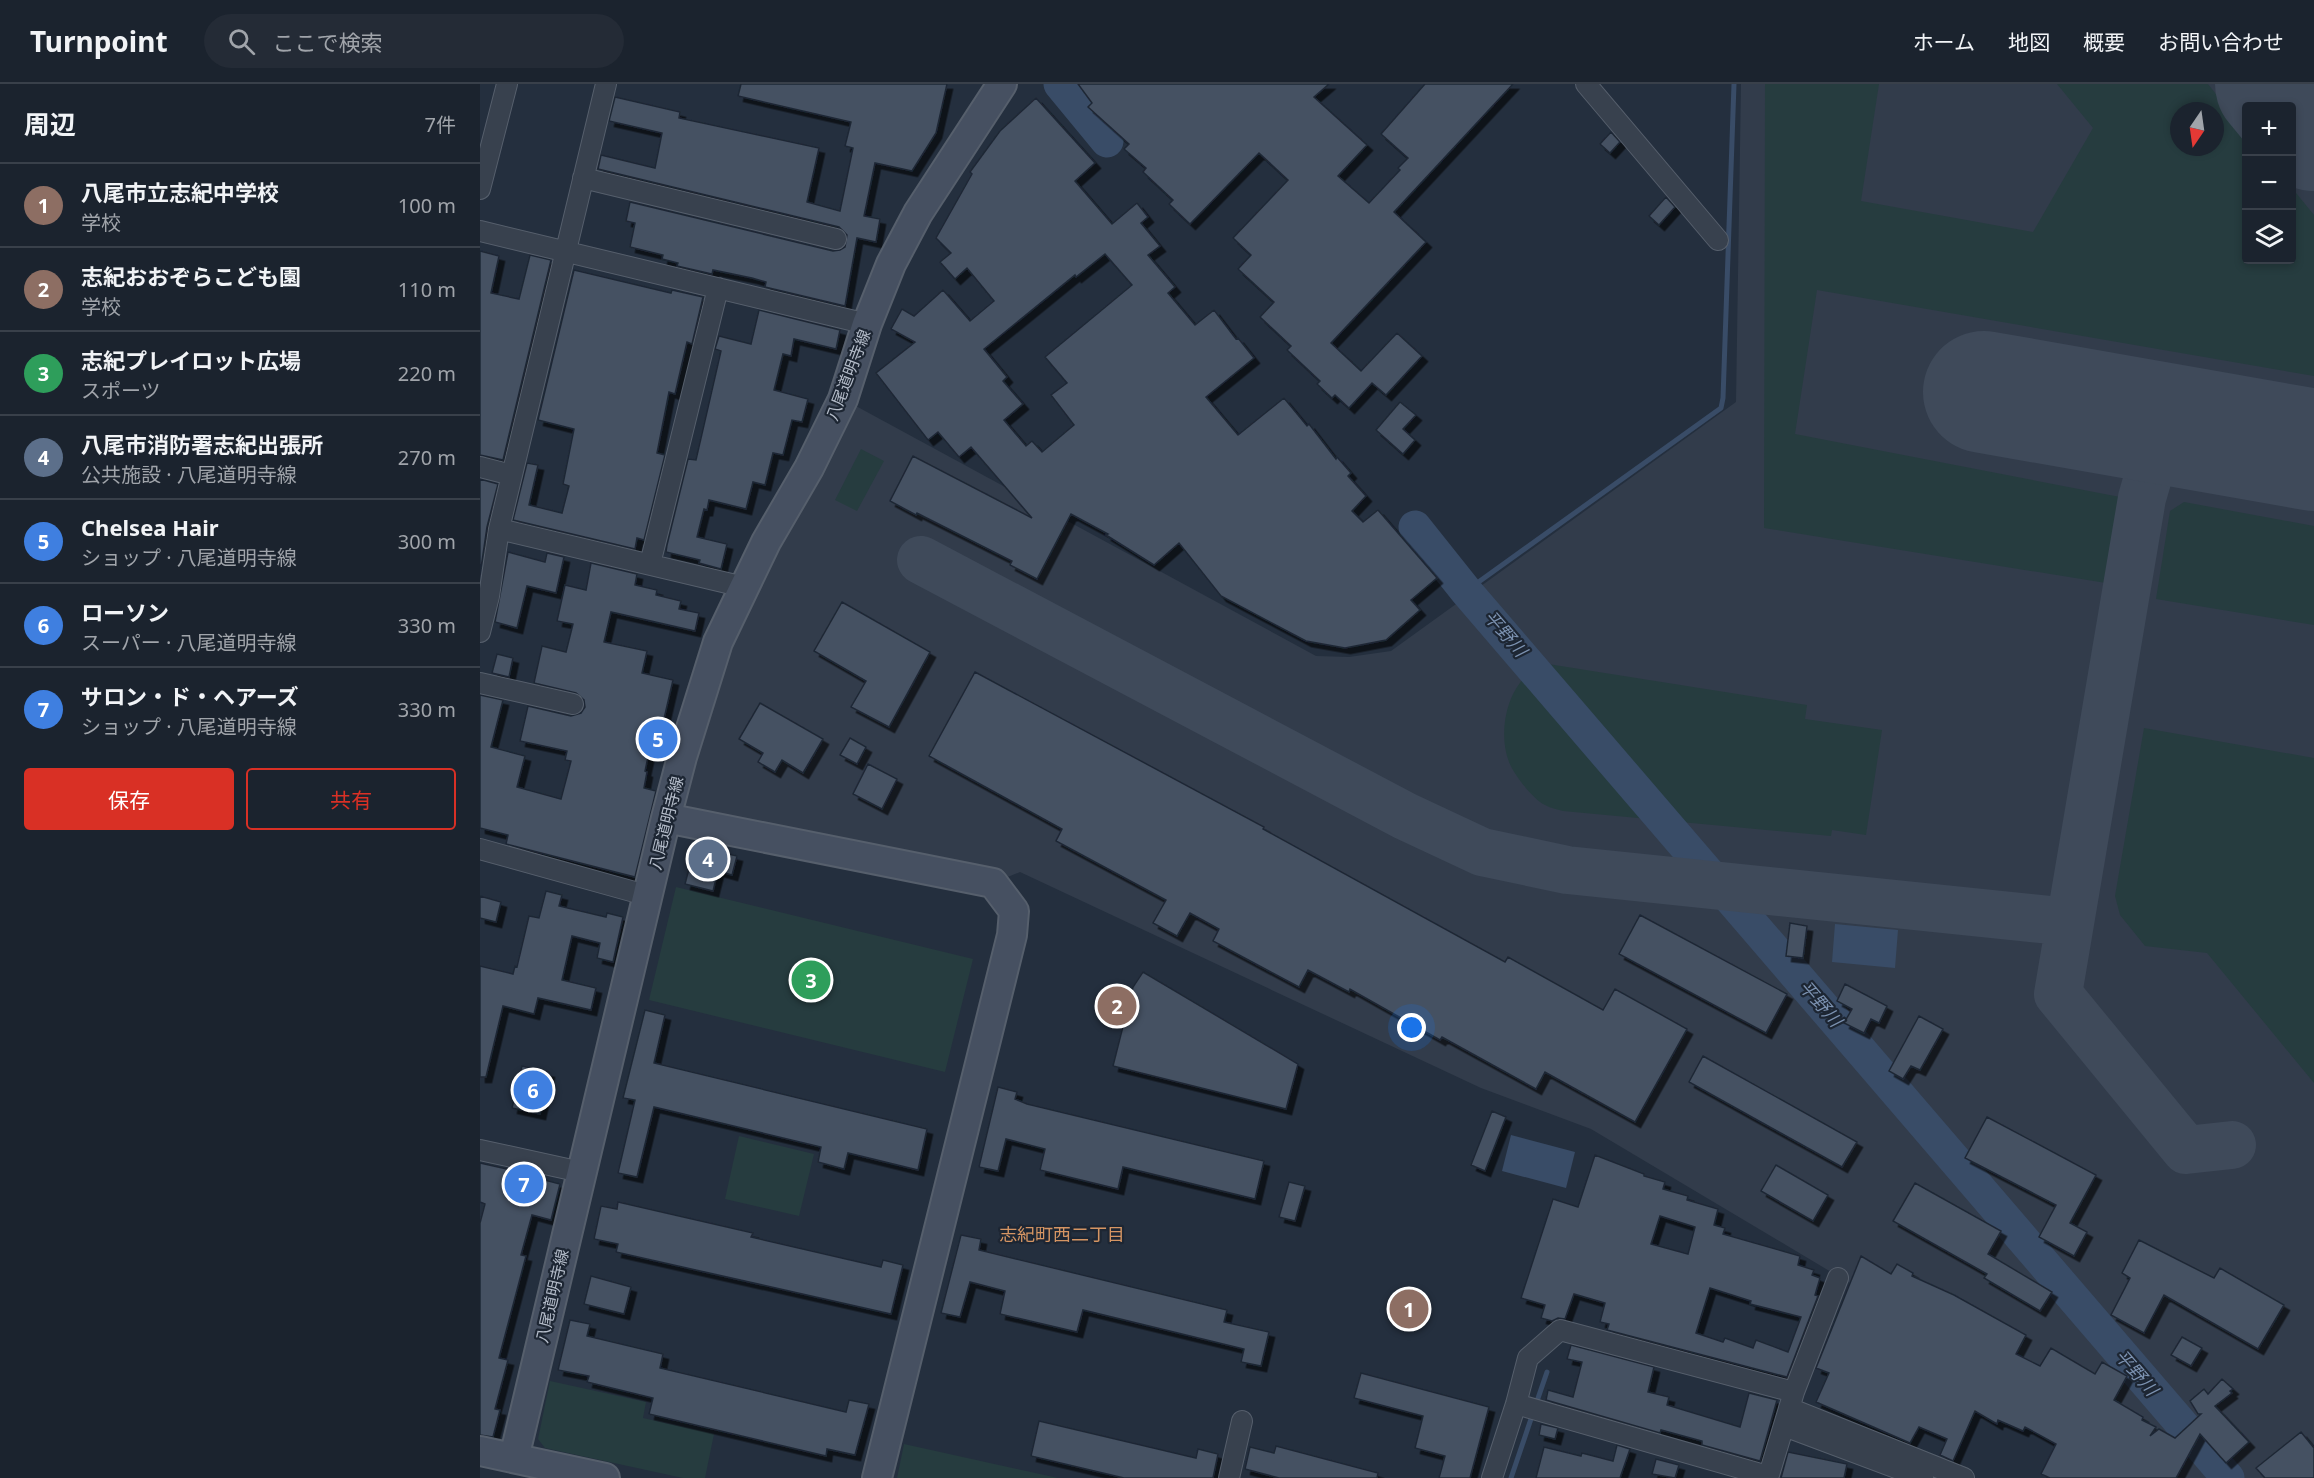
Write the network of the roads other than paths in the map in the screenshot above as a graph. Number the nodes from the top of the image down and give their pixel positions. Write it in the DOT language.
graph roads {
  1 [pos="507,84"];
  2 [pos="606,84"];
  3 [pos="1002,84"];
  4 [pos="1586,84"];
  5 [pos="583,178"];
  6 [pos="480,189"];
  7 [pos="480,231"];
  8 [pos="836,239"];
  9 [pos="1718,240"];
  10 [pos="565,251"];
  11 [pos="718,288"];
  12 [pos="867,324"];
  13 [pos="480,467"];
  14 [pos="512,475"];
  15 [pos="499,529"];
  16 [pos="650,564"];
  17 [pos="744,587"];
  18 [pos="485,595"];
  19 [pos="480,632"];
  20 [pos="480,683"];
  21 [pos="573,704"];
  22 [pos="666,818"];
  23 [pos="480,849"];
  24 [pos="649,896"];
  25 [pos="480,1149"];
  26 [pos="581,1172"];
  27 [pos="1838,1278"];
  28 [pos="1516,1404"];
  29 [pos="1789,1409"];
  30 [pos="1242,1421"];
  31 [pos="1864,1444"];
  32 [pos="480,1451"];
  33 [pos="514,1458"];
  34 [pos="1943,1474"];
  35 [pos="1768,1477"];
  36 [pos="605,1478"];
  37 [pos="876,1478"];
  38 [pos="1229,1478"];
  39 [pos="1492,1478"];
  40 [pos="1923,1478"];
  41 [pos="1964,1478"];
  1 -- 6 [label="street"];
  2 -- 5 [label="street"];
  3 -- 12 [label="main road, 八尾道明寺線"];
  4 -- 9 [label="street"];
  5 -- 8 [label="street"];
  5 -- 10 [label="street"];
  7 -- 10 [label="street"];
  10 -- 11 [label="street"];
  10 -- 14 [label="street"];
  11 -- 12 [label="street"];
  11 -- 16 [label="street"];
  12 -- 17 [label="main road, 八尾道明寺線"];
  13 -- 14 [label="street"];
  14 -- 15 [label="street"];
  15 -- 16 [label="street"];
  15 -- 18 [label="street"];
  16 -- 17 [label="street"];
  17 -- 22 [label="main road, 八尾道明寺線"];
  18 -- 19 [label="street"];
  20 -- 21 [label="street"];
  22 -- 24 [label="main road, 八尾道明寺線"];
  22 -- 37 [label="main road"];
  23 -- 24 [label="street"];
  24 -- 26 [label="main road, 八尾道明寺線"];
  25 -- 26 [label="street"];
  26 -- 33 [label="main road, 八尾道明寺線"];
  27 -- 29 [label="street"];
  28 -- 29 [label="street"];
  28 -- 35 [label="street"];
  28 -- 39 [label="street"];
  29 -- 31 [label="street"];
  29 -- 35 [label="street"];
  30 -- 38 [label="street"];
  31 -- 34 [label="street"];
  31 -- 40 [label="street"];
  32 -- 33 [label="main road"];
  33 -- 36 [label="main road"];
  34 -- 41 [label="street"];
}
